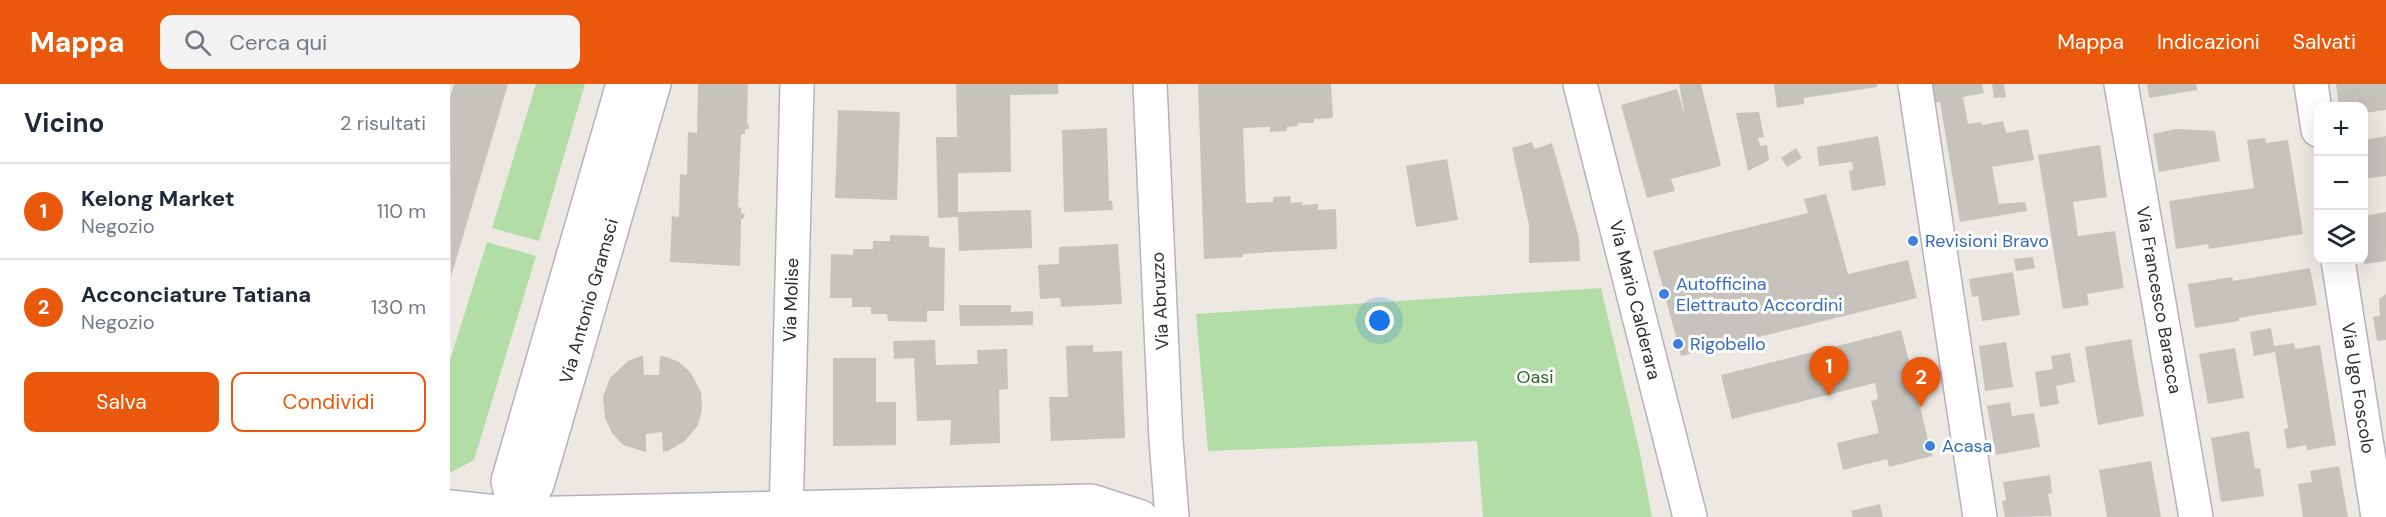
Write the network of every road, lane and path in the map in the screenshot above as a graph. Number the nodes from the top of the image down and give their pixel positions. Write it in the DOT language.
graph roads {
  1 [pos="623,84"];
  2 [pos="654,84"];
  3 [pos="797,84"];
  4 [pos="1150,84"];
  5 [pos="1580,84"];
  6 [pos="1915,84"];
  7 [pos="2121,84"];
  8 [pos="2311,84"];
  9 [pos="2314,102"];
  10 [pos="2339,264"];
  11 [pos="450,507"];
  12 [pos="786,513"];
  13 [pos="516,516"];
  14 [pos="1141,517"];
  15 [pos="1172,517"];
  16 [pos="1690,517"];
  17 [pos="1980,517"];
  18 [pos="2196,517"];
  19 [pos="2378,517"];
  1 -- 13 [label="street, Via Antonio Gramsci"];
  2 -- 13 [label="street, Via Antonio Gramsci"];
  3 -- 12 [label="street, Via Molise"];
  4 -- 15 [label="street, Via Abruzzo"];
  5 -- 16 [label="street, Via Mario Calderara"];
  6 -- 17 [label="street"];
  7 -- 18 [label="street, Via Francesco Baracca"];
  8 -- 9 [label="street"];
  10 -- 19 [label="street, Via Ugo Foscolo"];
  11 -- 13 [label="street"];
  12 -- 13 [label="street"];
  12 -- 14 [label="street"];
}
